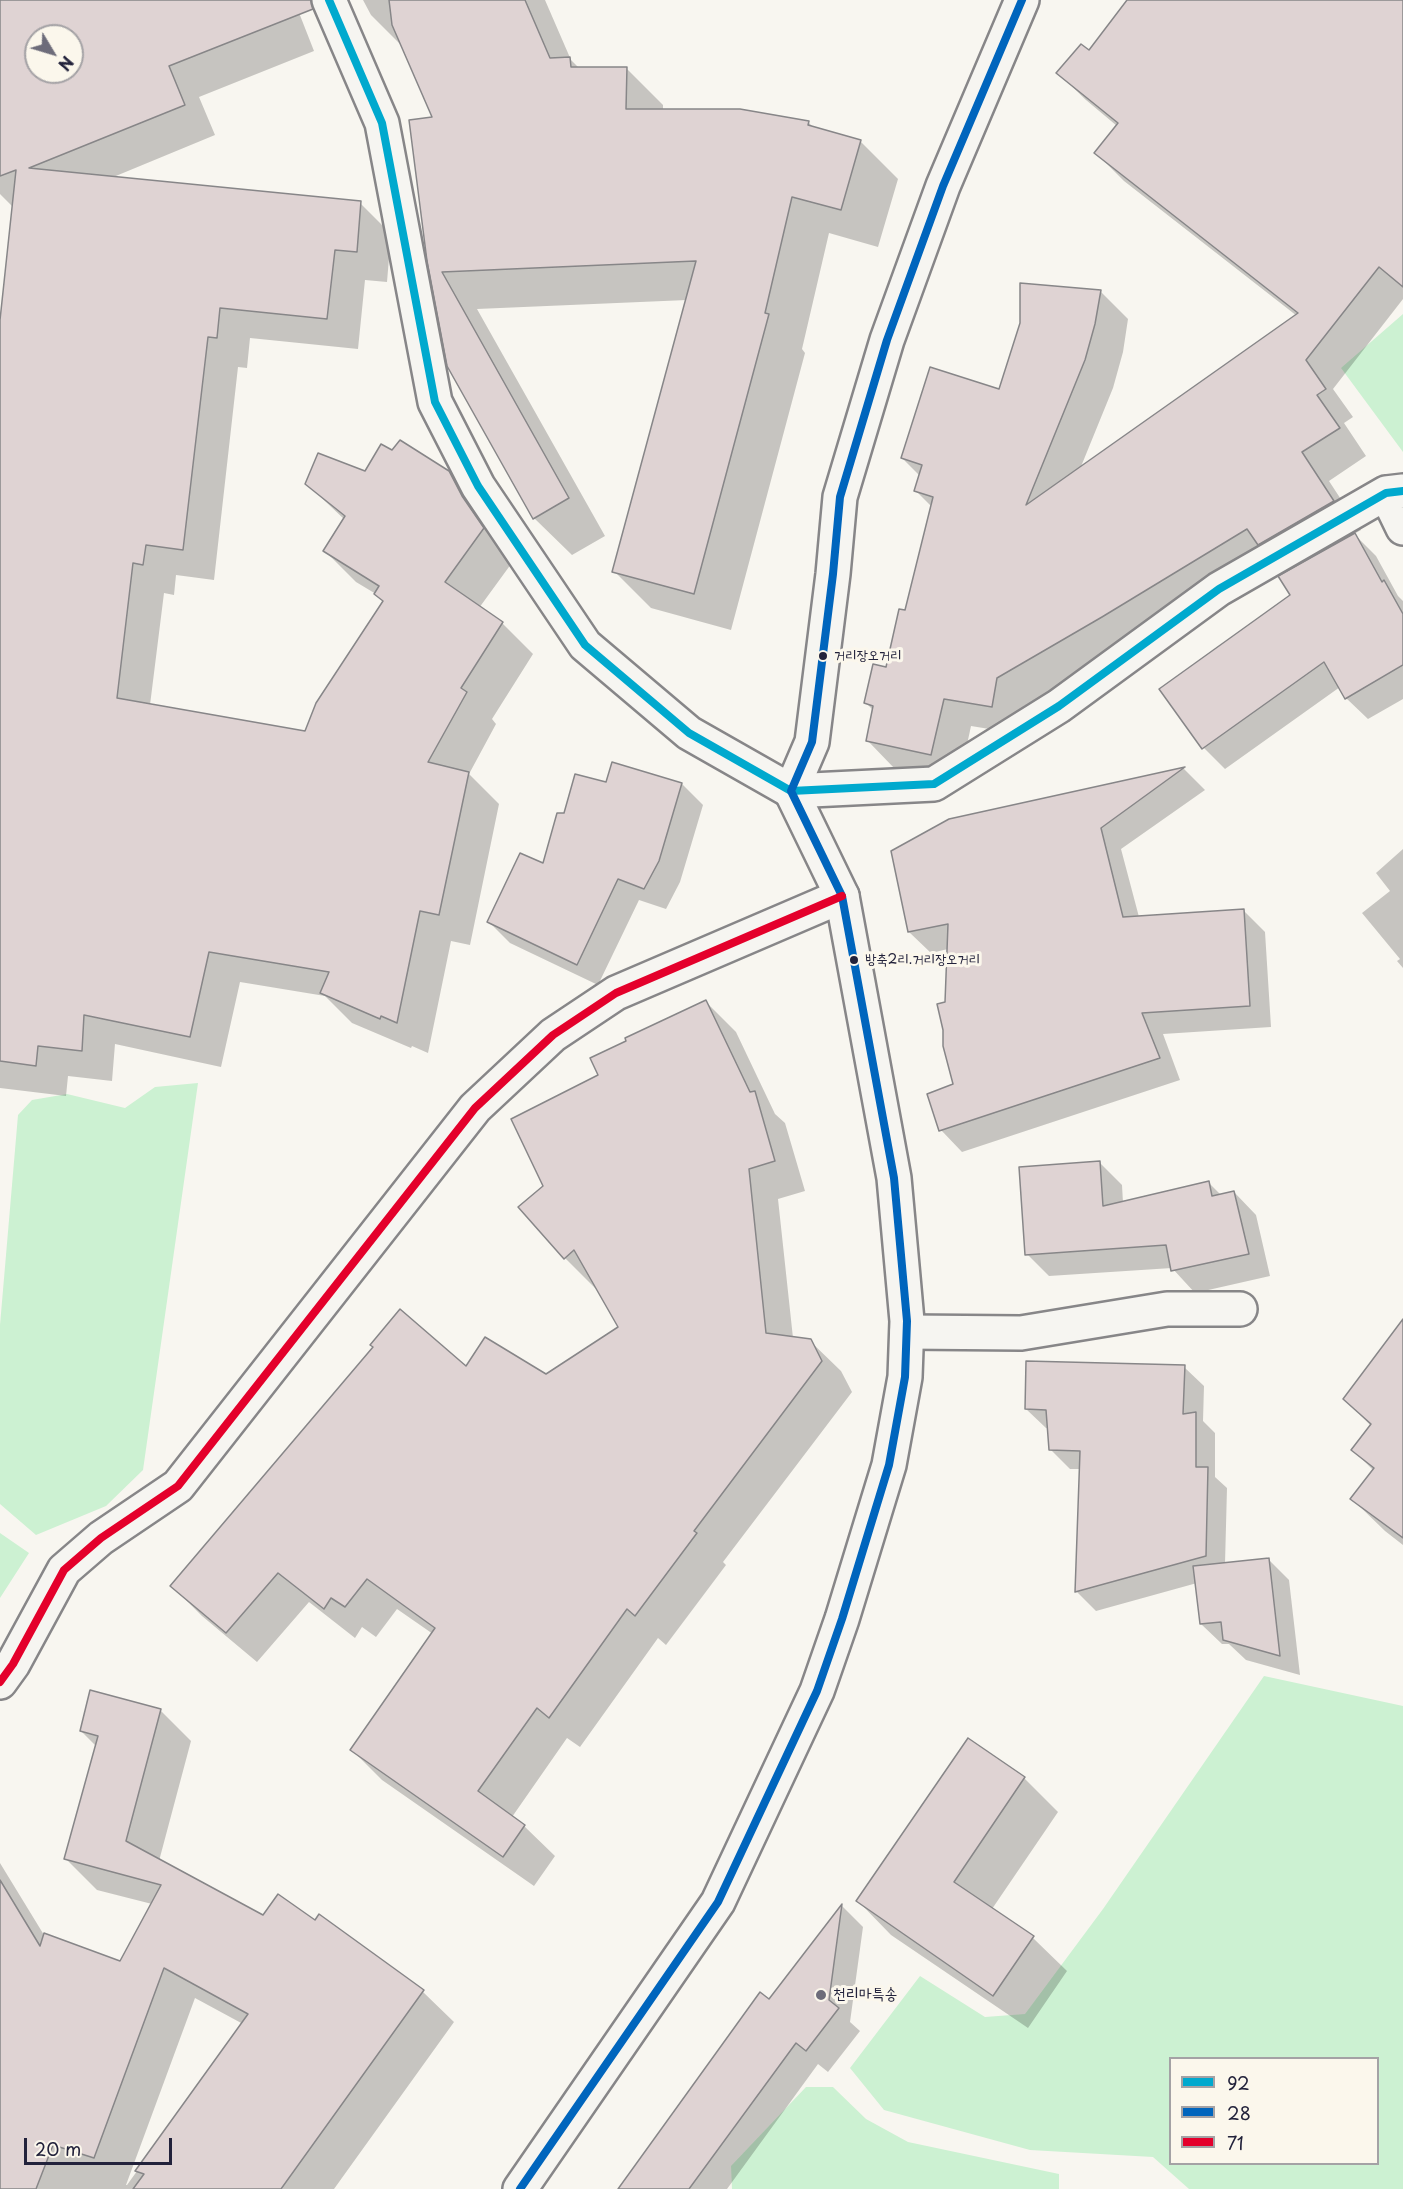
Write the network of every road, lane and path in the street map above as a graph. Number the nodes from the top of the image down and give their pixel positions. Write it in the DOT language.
graph roads {
  1 [pos="329,0"];
  2 [pos="1022,0"];
  3 [pos="1394,492"];
  4 [pos="1403,528"];
  5 [pos="791,791"];
  6 [pos="842,896"];
  7 [pos="1240,1309"];
  8 [pos="907,1332"];
  9 [pos="0,1682"];
  10 [pos="520,2189"];
  1 -- 5 [label="street"];
  2 -- 5 [label="street"];
  3 -- 4 [label="street"];
  3 -- 5 [label="street"];
  5 -- 6 [label="street"];
  6 -- 8 [label="street"];
  6 -- 9 [label="street"];
  7 -- 8 [label="street"];
  8 -- 10 [label="street"];
}
